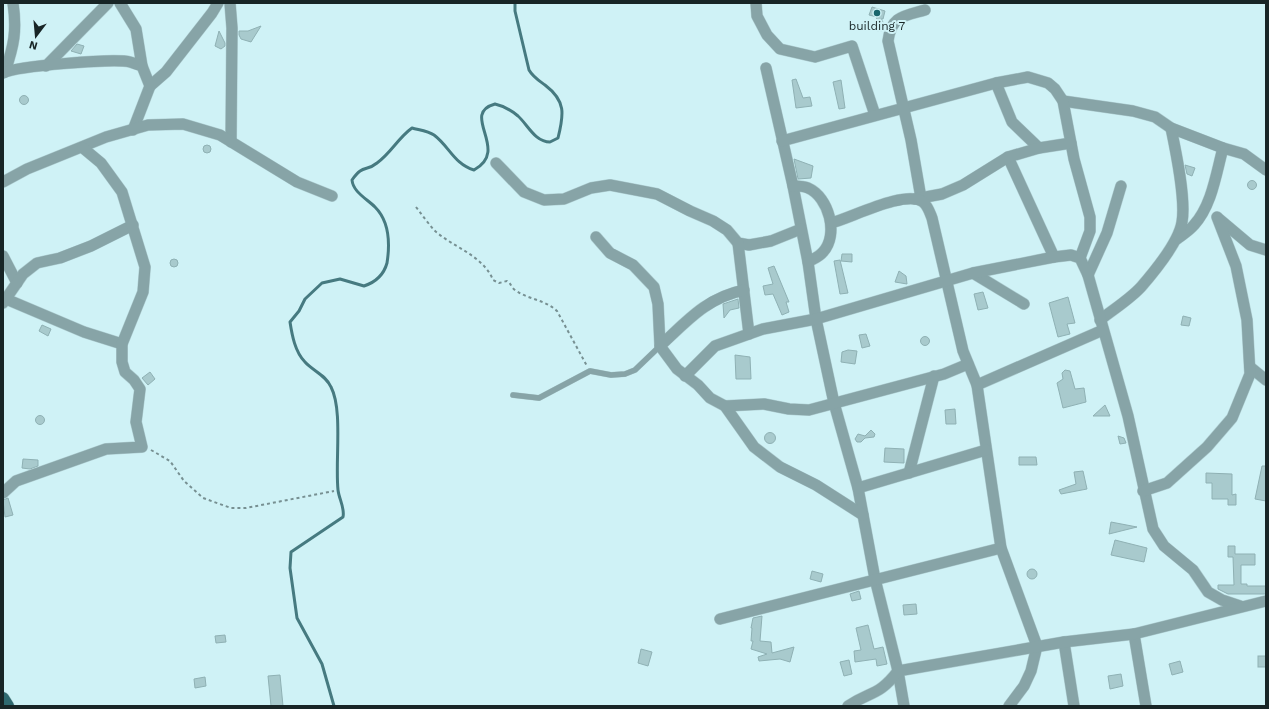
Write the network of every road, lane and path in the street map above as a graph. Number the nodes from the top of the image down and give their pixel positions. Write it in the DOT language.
graph roads {
  1 [pos="13,3"];
  2 [pos="108,3"];
  3 [pos="120,3"];
  4 [pos="218,3"];
  5 [pos="230,3"];
  6 [pos="756,3"];
  7 [pos="925,10"];
  8 [pos="8,48"];
  9 [pos="46,66"];
  10 [pos="142,66"];
  11 [pos="766,68"];
  12 [pos="4,72"];
  13 [pos="996,83"];
  14 [pos="150,86"];
  15 [pos="1063,101"];
  16 [pos="904,106"];
  17 [pos="875,115"];
  18 [pos="1171,128"];
  19 [pos="133,130"];
  20 [pos="782,141"];
  21 [pos="231,142"];
  22 [pos="1071,143"];
  23 [pos="83,148"];
  24 [pos="1039,148"];
  25 [pos="1223,148"];
  26 [pos="1008,157"];
  27 [pos="496,162"];
  28 [pos="1265,168"];
  29 [pos="3,182"];
  30 [pos="793,186"];
  31 [pos="1121,186"];
  32 [pos="332,196"];
  33 [pos="918,198"];
  34 [pos="416,207"];
  35 [pos="1206,207"];
  36 [pos="1217,217"];
  37 [pos="831,223"];
  38 [pos="133,225"];
  39 [pos="801,229"];
  40 [pos="596,237"];
  41 [pos="1177,239"];
  42 [pos="738,243"];
  43 [pos="1266,250"];
  44 [pos="3,256"];
  45 [pos="1054,257"];
  46 [pos="1080,258"];
  47 [pos="808,262"];
  48 [pos="973,273"];
  49 [pos="1088,275"];
  50 [pos="945,280"];
  51 [pos="17,284"];
  52 [pos="744,290"];
  53 [pos="5,301"];
  54 [pos="1024,304"];
  55 [pos="816,319"];
  56 [pos="1102,325"];
  57 [pos="750,334"];
  58 [pos="122,344"];
  59 [pos="660,346"];
  60 [pos="968,364"];
  61 [pos="1250,367"];
  62 [pos="590,371"];
  63 [pos="686,376"];
  64 [pos="934,376"];
  65 [pos="1266,380"];
  66 [pos="976,385"];
  67 [pos="512,396"];
  68 [pos="834,403"];
  69 [pos="725,406"];
  70 [pos="142,447"];
  71 [pos="986,450"];
  72 [pos="909,473"];
  73 [pos="858,488"];
  74 [pos="334,491"];
  75 [pos="1143,491"];
  76 [pos="3,494"];
  77 [pos="863,515"];
  78 [pos="1002,548"];
  79 [pos="875,579"];
  80 [pos="1266,601"];
  81 [pos="1240,606"];
  82 [pos="720,619"];
  83 [pos="1134,634"];
  84 [pos="1064,642"];
  85 [pos="1037,646"];
  86 [pos="898,670"];
  87 [pos="3,698"];
  88 [pos="8,706"];
  89 [pos="848,706"];
  90 [pos="904,706"];
  91 [pos="1009,706"];
  92 [pos="1074,706"];
  93 [pos="1146,706"];
  1 -- 8 [label="street"];
  2 -- 9 [label="street"];
  3 -- 10 [label="street"];
  4 -- 14 [label="street"];
  5 -- 21 [label="street"];
  6 -- 17 [label="street"];
  7 -- 16 [label="street"];
  8 -- 12 [label="street"];
  9 -- 10 [label="street"];
  9 -- 12 [label="street"];
  10 -- 14 [label="street"];
  11 -- 20 [label="street"];
  13 -- 15 [label="street"];
  13 -- 16 [label="street"];
  13 -- 24 [label="street"];
  14 -- 19 [label="street"];
  15 -- 18 [label="street"];
  15 -- 22 [label="street"];
  16 -- 17 [label="street"];
  16 -- 33 [label="street"];
  17 -- 20 [label="street"];
  18 -- 25 [label="street"];
  18 -- 41 [label="street"];
  19 -- 21 [label="street"];
  19 -- 23 [label="street"];
  20 -- 30 [label="street"];
  21 -- 32 [label="street"];
  22 -- 24 [label="street"];
  22 -- 46 [label="street"];
  23 -- 29 [label="street"];
  23 -- 38 [label="street"];
  24 -- 26 [label="street"];
  25 -- 28 [label="street"];
  25 -- 35 [label="street"];
  26 -- 33 [label="street"];
  26 -- 45 [label="street"];
  27 -- 42 [label="street"];
  30 -- 37 [label="street"];
  30 -- 39 [label="street"];
  31 -- 49 [label="street"];
  33 -- 37 [label="street"];
  33 -- 50 [label="street"];
  34 -- 62 [label="path"];
  35 -- 36 [label="street"];
  35 -- 41 [label="street"];
  36 -- 43 [label="street"];
  36 -- 61 [label="street"];
  37 -- 47 [label="street"];
  38 -- 51 [label="street"];
  38 -- 58 [label="street"];
  39 -- 42 [label="street"];
  39 -- 47 [label="street"];
  40 -- 59 [label="street"];
  41 -- 56 [label="street"];
  42 -- 52 [label="street"];
  44 -- 51 [label="street"];
  45 -- 46 [label="street"];
  45 -- 48 [label="street"];
  46 -- 49 [label="street"];
  47 -- 55 [label="street"];
  48 -- 50 [label="street"];
  48 -- 54 [label="street"];
  49 -- 56 [label="street"];
  50 -- 55 [label="street"];
  50 -- 60 [label="street"];
  51 -- 53 [label="street"];
  52 -- 57 [label="street"];
  52 -- 59 [label="street"];
  53 -- 58 [label="street"];
  55 -- 57 [label="street"];
  55 -- 68 [label="street"];
  56 -- 66 [label="street"];
  56 -- 75 [label="street"];
  57 -- 63 [label="street"];
  58 -- 70 [label="street"];
  59 -- 62 [label="lane"];
  59 -- 63 [label="street"];
  60 -- 64 [label="street"];
  60 -- 66 [label="street"];
  61 -- 65 [label="street"];
  61 -- 75 [label="street"];
  62 -- 67 [label="lane"];
  63 -- 69 [label="street"];
  64 -- 68 [label="street"];
  64 -- 72 [label="street"];
  66 -- 71 [label="street"];
  68 -- 69 [label="street"];
  68 -- 73 [label="street"];
  69 -- 77 [label="street"];
  70 -- 74 [label="path"];
  70 -- 76 [label="street"];
  71 -- 72 [label="street"];
  71 -- 78 [label="street"];
  72 -- 73 [label="street"];
  73 -- 77 [label="street"];
  75 -- 81 [label="street"];
  77 -- 79 [label="street"];
  78 -- 79 [label="street"];
  78 -- 85 [label="street"];
  79 -- 82 [label="street"];
  79 -- 86 [label="street"];
  80 -- 81 [label="street"];
  81 -- 83 [label="street"];
  83 -- 84 [label="street"];
  83 -- 93 [label="street"];
  84 -- 85 [label="street"];
  84 -- 92 [label="street"];
  85 -- 86 [label="street"];
  85 -- 91 [label="street"];
  86 -- 89 [label="street"];
  86 -- 90 [label="street"];
  87 -- 88 [label="main road"];
}
